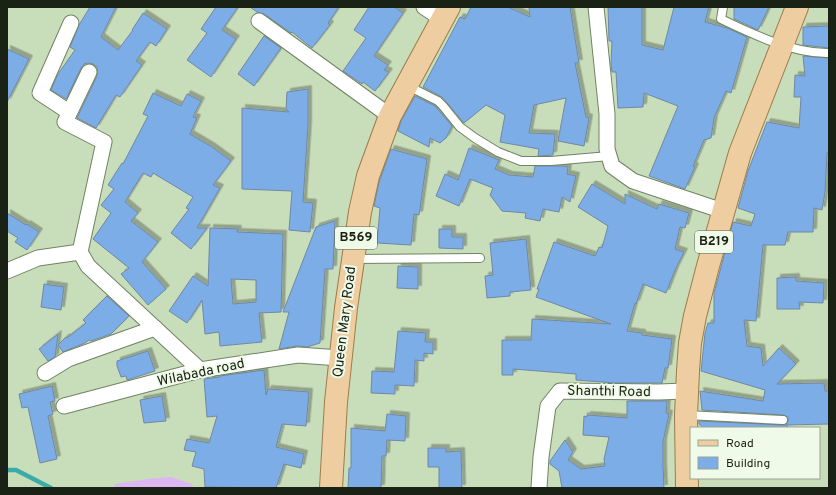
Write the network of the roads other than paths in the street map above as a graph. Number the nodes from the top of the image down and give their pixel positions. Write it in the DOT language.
graph roads {
  1 [pos="424,7"];
  2 [pos="596,7"];
  3 [pos="723,7"];
  4 [pos="797,7"];
  5 [pos="446,13"];
  6 [pos="259,21"];
  7 [pos="71,22"];
  8 [pos="781,45"];
  9 [pos="829,53"];
  10 [pos="89,72"];
  11 [pos="407,85"];
  12 [pos="69,112"];
  13 [pos="390,116"];
  14 [pos="609,156"];
  15 [pos="723,211"];
  16 [pos="80,252"];
  17 [pos="480,258"];
  18 [pos="353,259"];
  19 [pos="7,271"];
  20 [pos="155,328"];
  21 [pos="340,358"];
  22 [pos="200,370"];
  23 [pos="45,373"];
  24 [pos="687,391"];
  25 [pos="64,406"];
  26 [pos="686,415"];
  27 [pos="783,420"];
  28 [pos="331,488"];
  29 [pos="539,488"];
  30 [pos="687,488"];
  1 -- 5 [label="street"];
  2 -- 14 [label="street"];
  3 -- 8 [label="lane"];
  4 -- 8 [label="main road, B219"];
  5 -- 11 [label="main road, Queen Mary Road / B569"];
  6 -- 13 [label="street"];
  7 -- 12 [label="street"];
  8 -- 9 [label="lane"];
  8 -- 15 [label="main road, B219"];
  10 -- 12 [label="street"];
  11 -- 13 [label="main road, Queen Mary Road / B569"];
  11 -- 14 [label="lane"];
  12 -- 16 [label="street"];
  13 -- 18 [label="main road, Queen Mary Road / B569"];
  14 -- 15 [label="street"];
  15 -- 24 [label="main road, B219"];
  16 -- 19 [label="street"];
  16 -- 20 [label="street"];
  17 -- 18 [label="lane"];
  18 -- 21 [label="main road, Queen Mary Road / B569"];
  20 -- 22 [label="street"];
  20 -- 23 [label="street"];
  21 -- 22 [label="street, Wilabada road"];
  21 -- 28 [label="main road, Queen Mary Road / B569"];
  22 -- 25 [label="street, Wilabada road"];
  24 -- 26 [label="main road, B219"];
  24 -- 29 [label="street, Shanthi Road"];
  26 -- 27 [label="lane"];
  26 -- 30 [label="main road, B219"];
}
